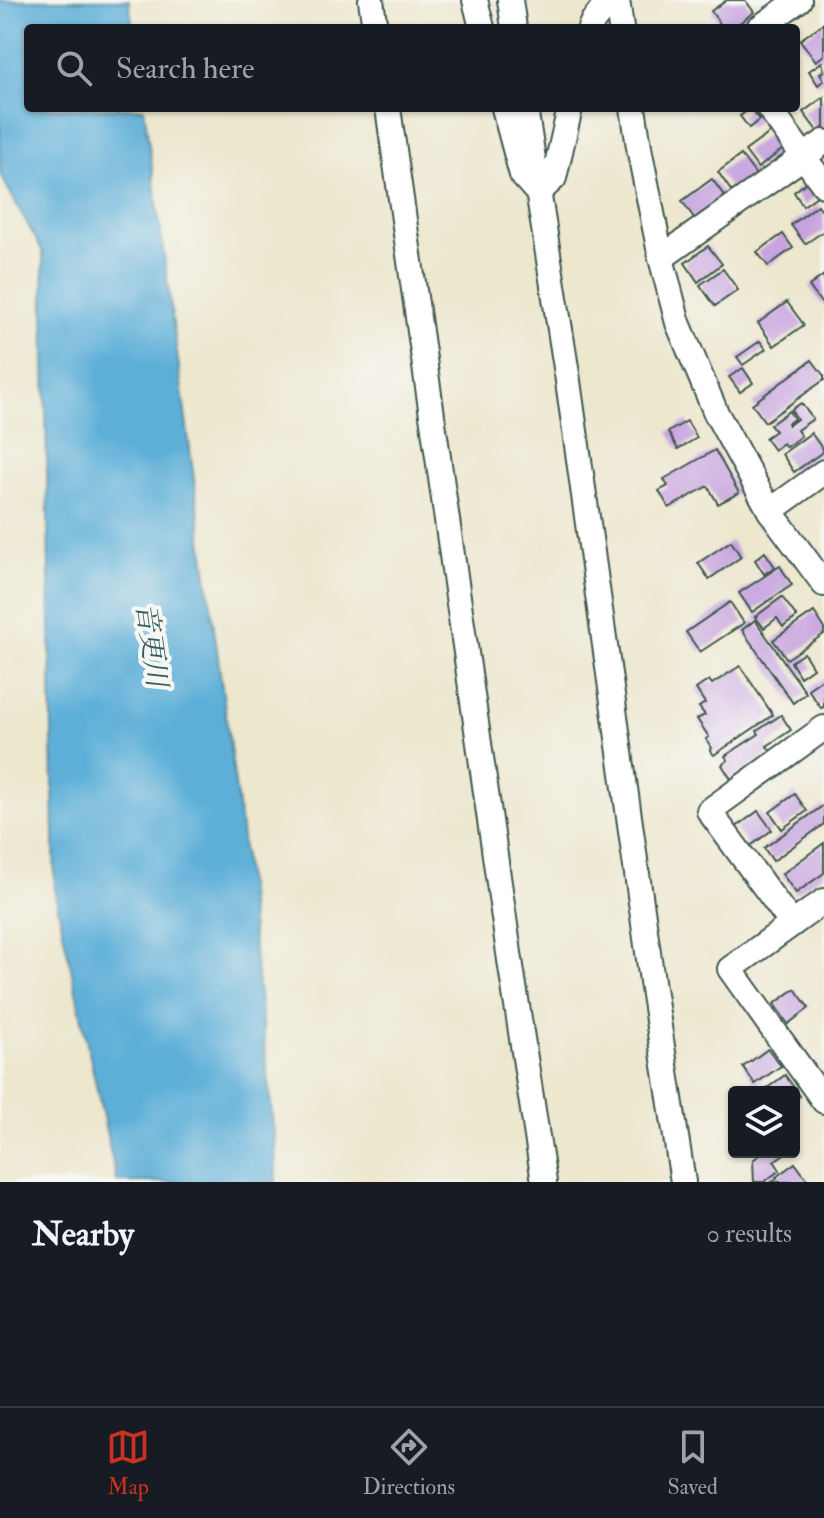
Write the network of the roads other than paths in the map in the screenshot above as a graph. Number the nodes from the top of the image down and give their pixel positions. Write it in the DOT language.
graph roads {
  1 [pos="371,0"];
  2 [pos="475,0"];
  3 [pos="510,0"];
  4 [pos="610,0"];
  5 [pos="617,0"];
  6 [pos="799,0"];
  7 [pos="374,24"];
  8 [pos="481,24"];
  9 [pos="513,24"];
  10 [pos="592,24"];
  11 [pos="620,24"];
  12 [pos="765,24"];
  13 [pos="389,112"];
  14 [pos="505,112"];
  15 [pos="526,112"];
  16 [pos="569,112"];
  17 [pos="634,112"];
  18 [pos="773,112"];
  19 [pos="814,150"];
  20 [pos="824,185"];
  21 [pos="538,193"];
  22 [pos="661,258"];
  23 [pos="824,472"];
  24 [pos="770,511"];
  25 [pos="824,584"];
  26 [pos="824,728"];
  27 [pos="824,901"];
  28 [pos="792,924"];
  29 [pos="824,1101"];
  30 [pos="544,1182"];
  31 [pos="683,1182"];
  1 -- 7 [label="street"];
  2 -- 8 [label="street"];
  3 -- 9 [label="street"];
  4 -- 10 [label="street"];
  5 -- 11 [label="street"];
  6 -- 12 [label="street"];
  13 -- 30 [label="street"];
  14 -- 21 [label="street"];
  15 -- 21 [label="street"];
  16 -- 21 [label="street"];
  17 -- 22 [label="street"];
  18 -- 19 [label="street"];
  19 -- 20 [label="street"];
  19 -- 22 [label="street"];
  21 -- 31 [label="street"];
  22 -- 24 [label="street"];
  23 -- 24 [label="street"];
  24 -- 25 [label="street"];
  26 -- 28 [label="street"];
  27 -- 28 [label="street"];
  28 -- 29 [label="street"];
}
